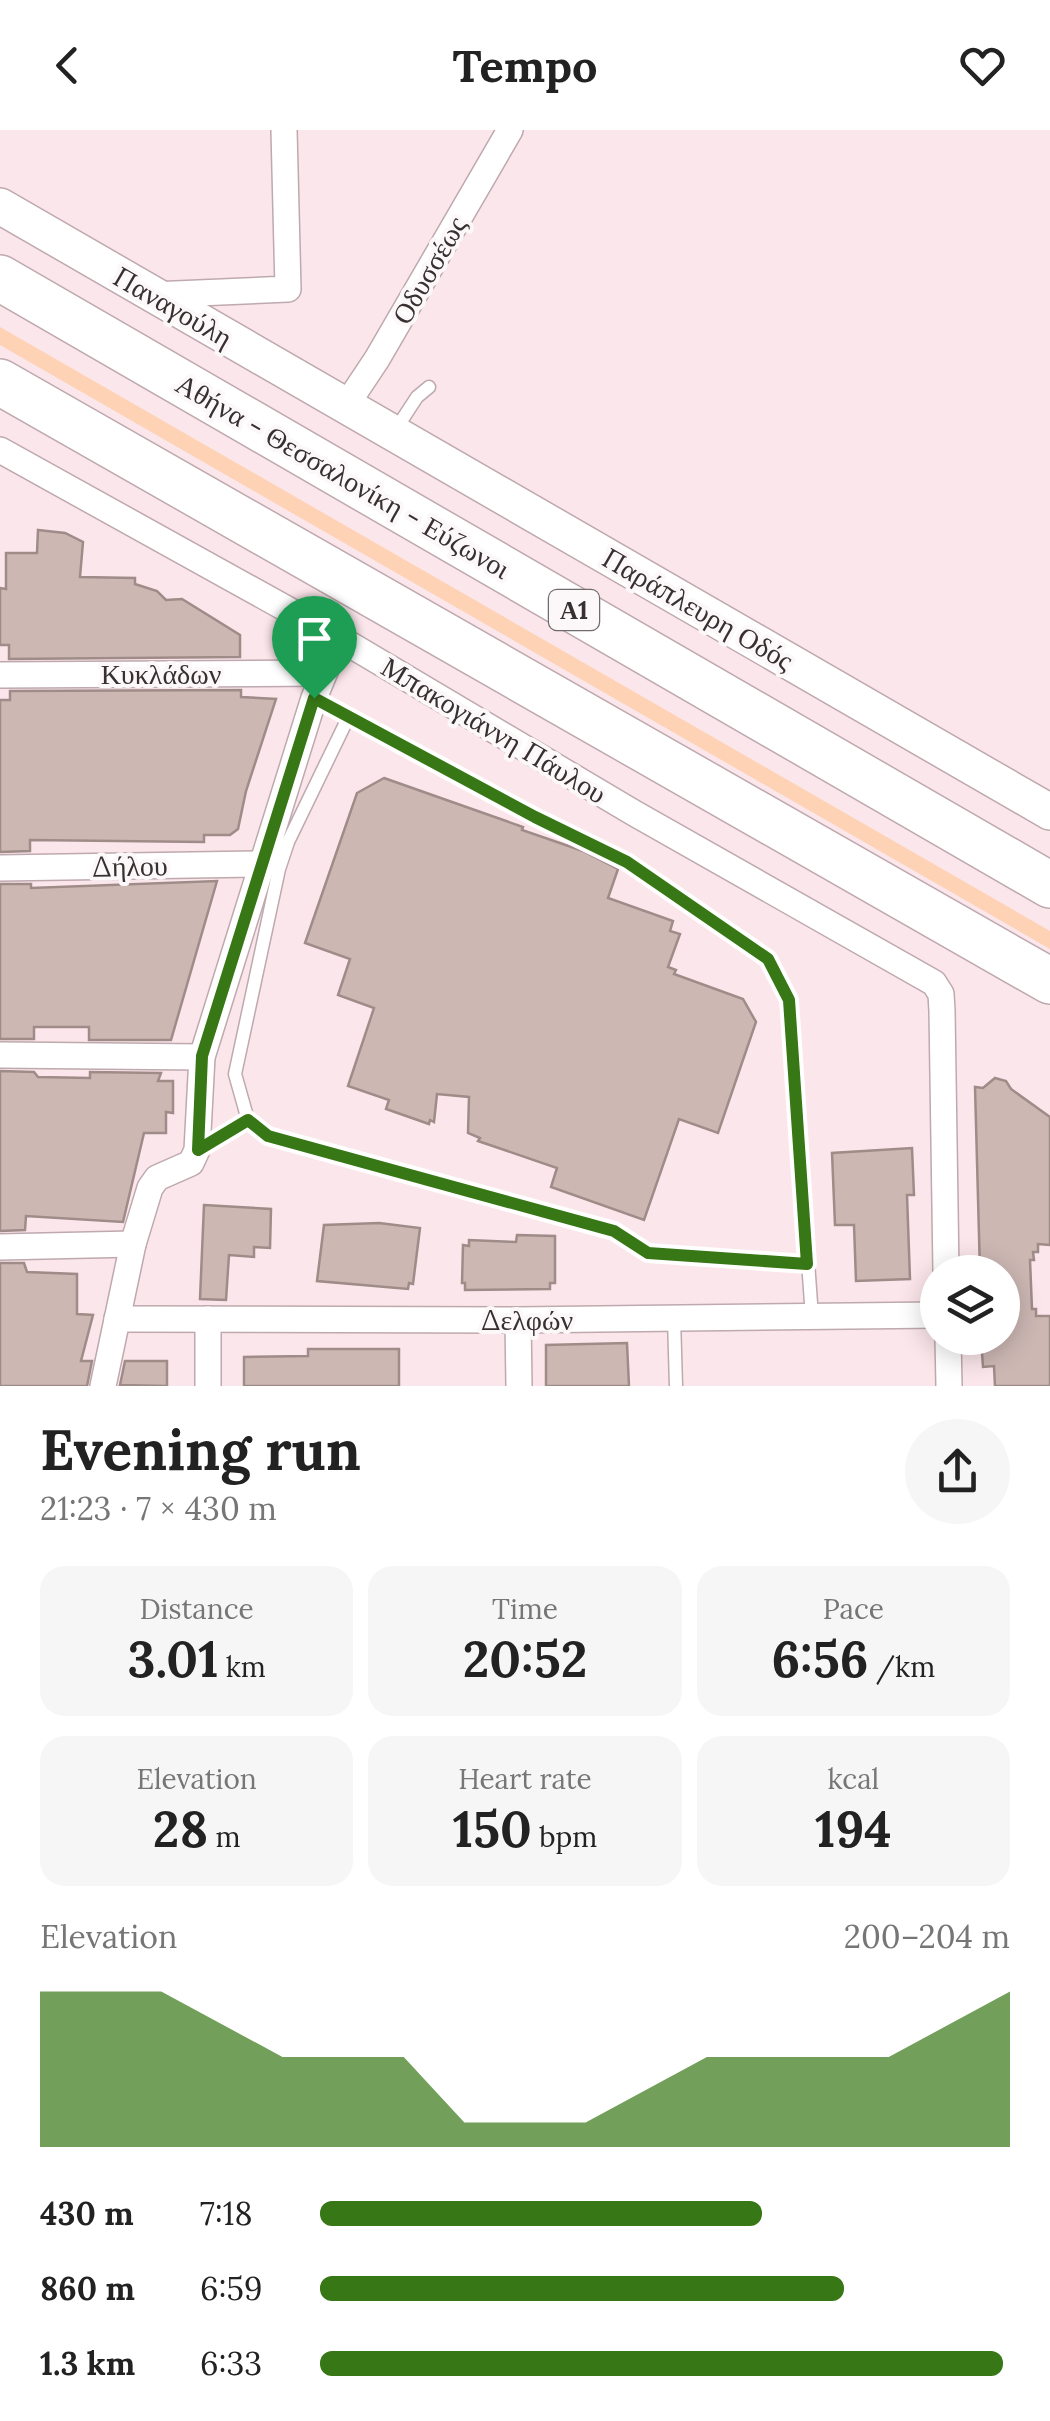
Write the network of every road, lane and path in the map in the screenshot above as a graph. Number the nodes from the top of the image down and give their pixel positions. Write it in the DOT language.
graph roads {
  1 [pos="284,130"];
  2 [pos="510,130"];
  3 [pos="0,206"];
  4 [pos="0,278"];
  5 [pos="152,295"];
  6 [pos="0,382"];
  7 [pos="429,387"];
  8 [pos="345,407"];
  9 [pos="392,434"];
  10 [pos="0,450"];
  11 [pos="340,638"];
  12 [pos="322,673"];
  13 [pos="0,675"];
  14 [pos="314,698"];
  15 [pos="348,718"];
  16 [pos="1050,812"];
  17 [pos="972,840"];
  18 [pos="260,864"];
  19 [pos="0,868"];
  20 [pos="1050,873"];
  21 [pos="1050,885"];
  22 [pos="953,925"];
  23 [pos="1050,982"];
  24 [pos="1050,1007"];
  25 [pos="0,1055"];
  26 [pos="202,1056"];
  27 [pos="248,1120"];
  28 [pos="198,1150"];
  29 [pos="134,1244"];
  30 [pos="0,1247"];
  31 [pos="946,1255"];
  32 [pos="807,1264"];
  33 [pos="920,1315"];
  34 [pos="812,1317"];
  35 [pos="674,1318"];
  36 [pos="117,1319"];
  37 [pos="208,1320"];
  38 [pos="518,1320"];
  39 [pos="948,1355"];
  40 [pos="103,1386"];
  41 [pos="208,1386"];
  42 [pos="519,1386"];
  43 [pos="676,1386"];
  44 [pos="949,1386"];
  1 -- 5 [label="street"];
  2 -- 8 [label="street, Οδυσσέως"];
  3 -- 5 [label="street, Παναγούλη"];
  4 -- 17 [label="highway, Αθήνα - Θεσσαλονίκη - Εύζωνοι / Α1"];
  5 -- 8 [label="street, Παναγούλη"];
  6 -- 22 [label="highway"];
  7 -- 9 [label="lane"];
  8 -- 9 [label="street, Παράπλευρη Οδός"];
  9 -- 16 [label="street, Παράπλευρη Οδός"];
  10 -- 11 [label="street, Μπακογιάννη Πάυλου"];
  11 -- 12 [label="street"];
  11 -- 31 [label="street, Μπακογιάννη Πάυλου"];
  12 -- 13 [label="street, Κυκλάδων"];
  12 -- 14 [label="street"];
  14 -- 15 [label="lane"];
  14 -- 18 [label="street"];
  15 -- 27 [label="lane"];
  15 -- 32 [label="lane"];
  17 -- 20 [label="highway"];
  17 -- 21 [label="highway, Αθήνα - Θεσσαλονίκη - Εύζωνοι / Α1"];
  18 -- 19 [label="street, Δήλου"];
  18 -- 26 [label="street"];
  22 -- 23 [label="highway"];
  22 -- 24 [label="highway"];
  25 -- 26 [label="street"];
  26 -- 28 [label="street"];
  27 -- 28 [label="lane"];
  27 -- 32 [label="lane"];
  28 -- 29 [label="street"];
  29 -- 30 [label="street"];
  29 -- 36 [label="street"];
  32 -- 34 [label="lane"];
  33 -- 34 [label="street, Δελφών"];
  34 -- 35 [label="street, Δελφών"];
  35 -- 38 [label="street, Δελφών"];
  35 -- 43 [label="lane"];
  36 -- 37 [label="street, Δελφών"];
  36 -- 40 [label="street"];
  37 -- 38 [label="street, Δελφών"];
  37 -- 41 [label="street"];
  38 -- 42 [label="street"];
  39 -- 44 [label="street"];
}
